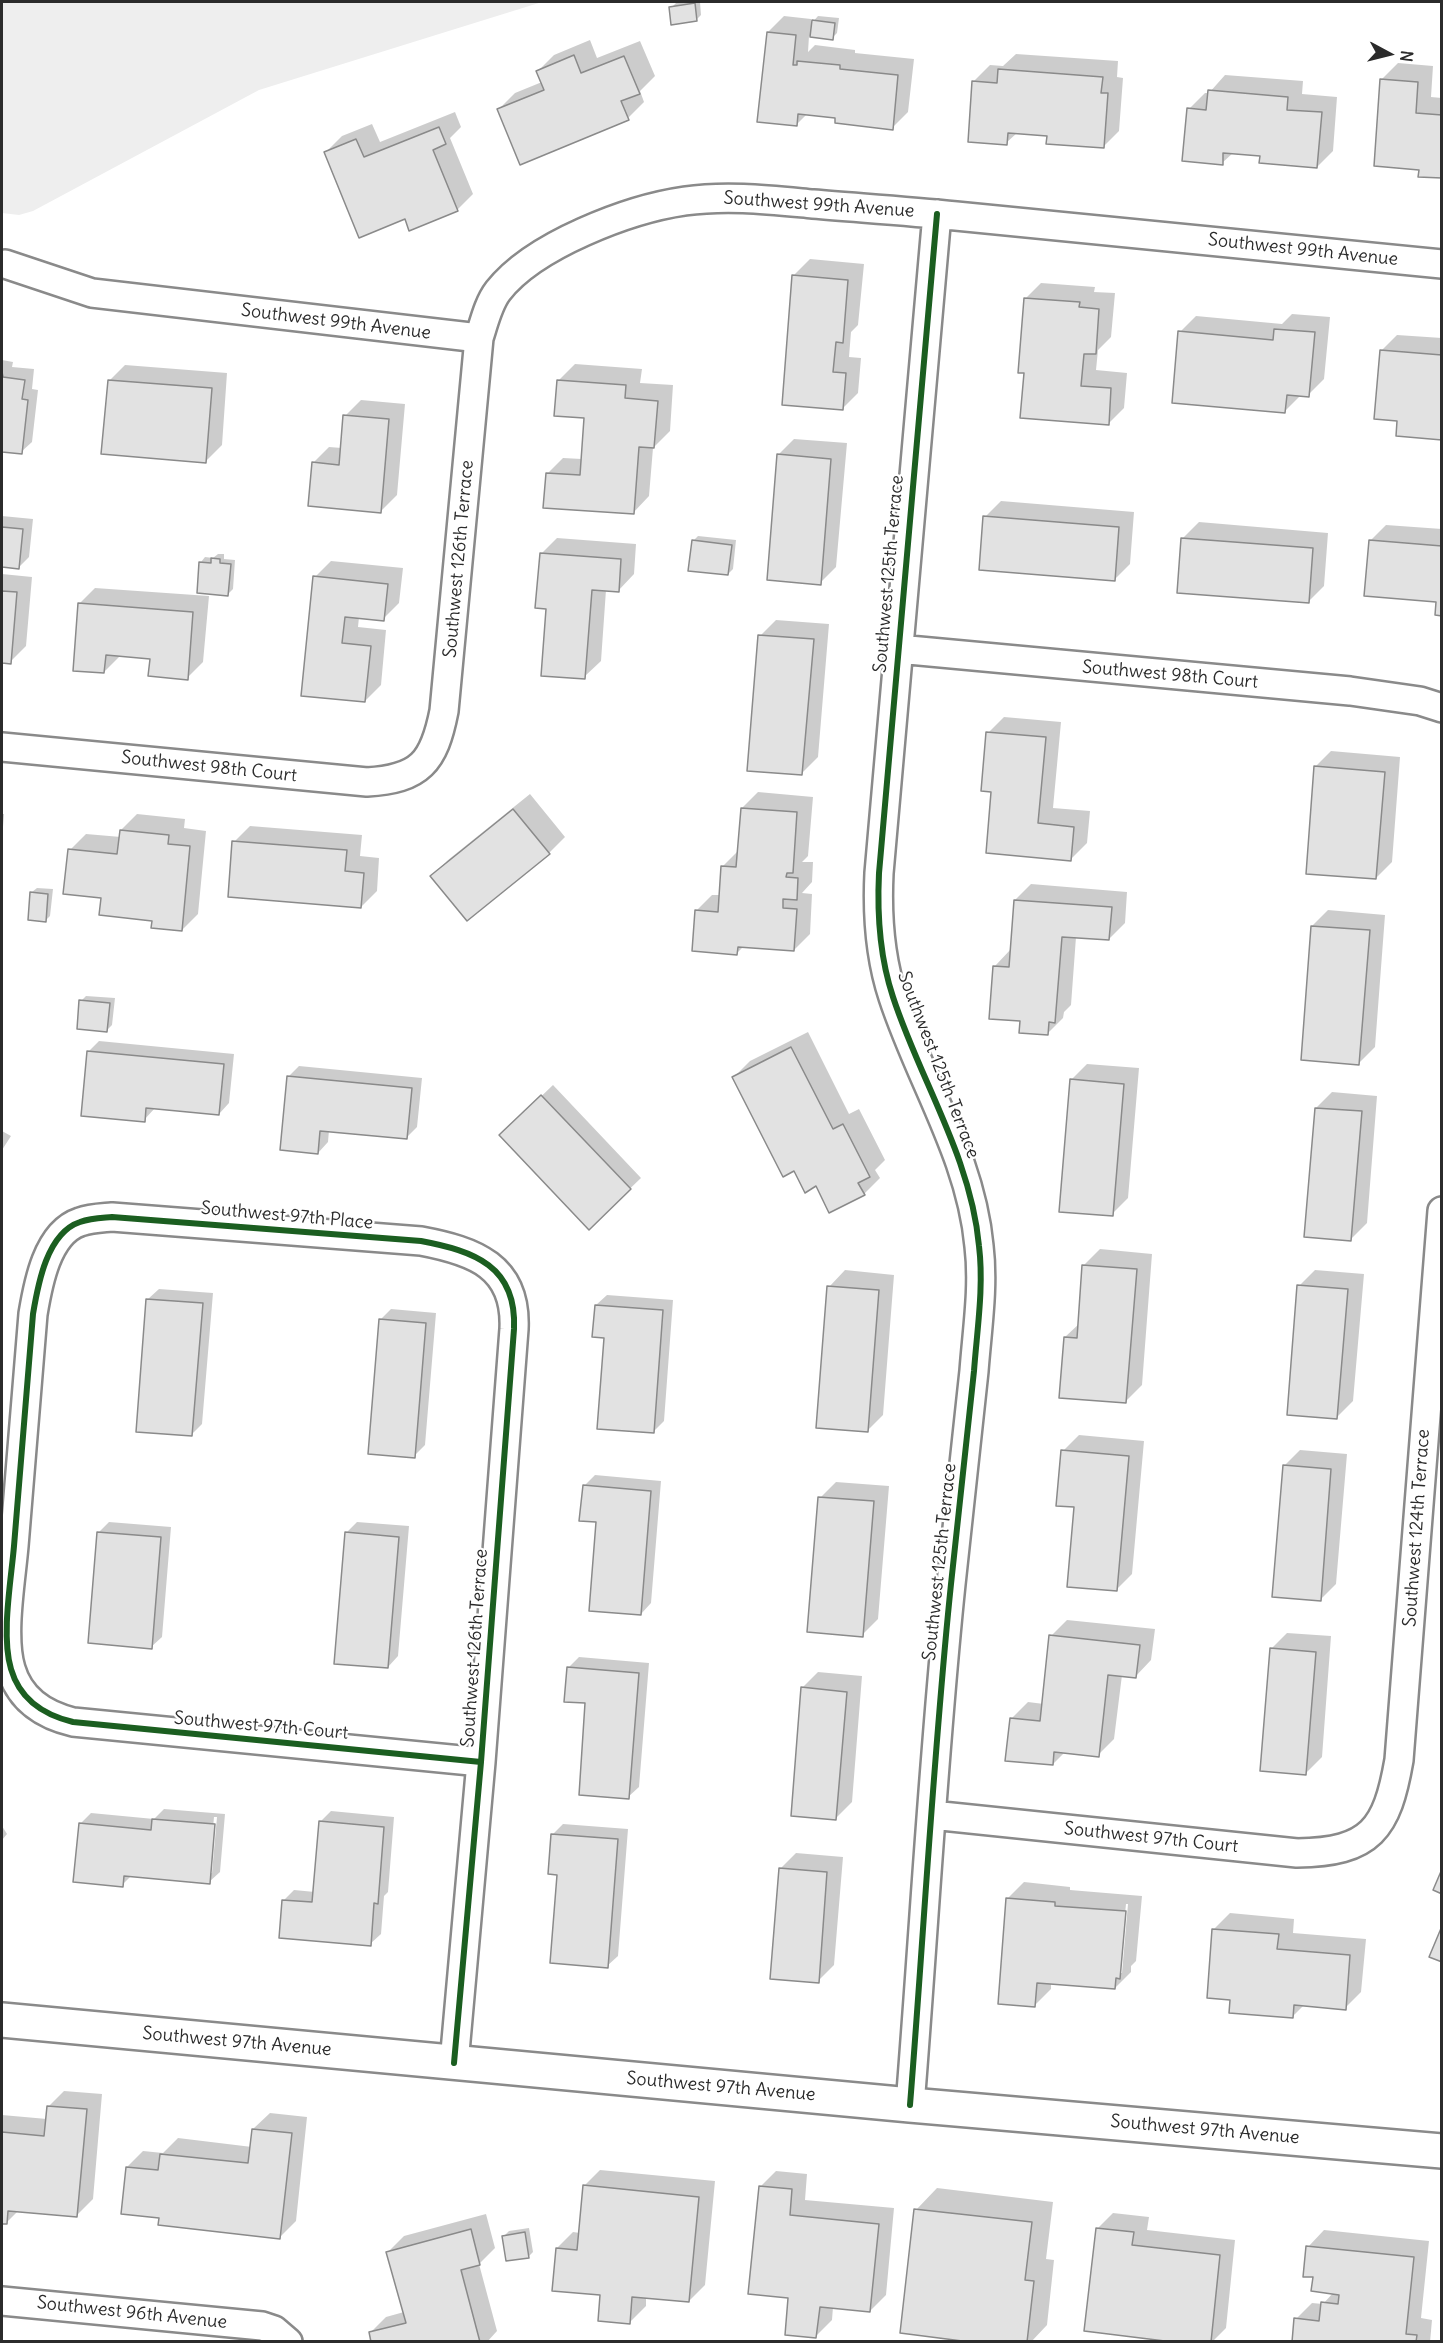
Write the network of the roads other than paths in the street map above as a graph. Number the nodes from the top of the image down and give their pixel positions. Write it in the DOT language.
graph roads {
  1 [pos="937,214"];
  2 [pos="5,264"];
  3 [pos="1442,264"];
  4 [pos="479,338"];
  5 [pos="898,649"];
  6 [pos="1442,708"];
  7 [pos="2,747"];
  8 [pos="415,770"];
  9 [pos="1442,1211"];
  10 [pos="499,1274"];
  11 [pos="41,1710"];
  12 [pos="481,1762"];
  13 [pos="932,1815"];
  14 [pos="1368,1836"];
  15 [pos="2,2020"];
  16 [pos="454,2063"];
  17 [pos="910,2105"];
  18 [pos="1442,2151"];
  19 [pos="2,2301"];
  20 [pos="288,2342"];
  1 -- 3 [label="street, Southwest 99th Avenue"];
  1 -- 4 [label="street, Southwest 99th Avenue"];
  1 -- 5 [label="street, Southwest 125th Terrace"];
  2 -- 4 [label="street, Southwest 99th Avenue"];
  4 -- 8 [label="street, Southwest 126th Terrace"];
  5 -- 6 [label="street, Southwest 98th Court"];
  5 -- 13 [label="street, Southwest 125th Terrace"];
  7 -- 8 [label="street, Southwest 98th Court"];
  9 -- 14 [label="street, Southwest 124th Terrace"];
  10 -- 11 [label="street, Southwest 97th Place"];
  10 -- 12 [label="street, Southwest 126th Terrace"];
  11 -- 12 [label="street, Southwest 97th Court"];
  12 -- 16 [label="street, Southwest 126th Terrace"];
  13 -- 14 [label="street, Southwest 97th Court"];
  13 -- 17 [label="street, Southwest 125th Terrace"];
  15 -- 16 [label="street, Southwest 97th Avenue"];
  16 -- 17 [label="street, Southwest 97th Avenue"];
  17 -- 18 [label="street, Southwest 97th Avenue"];
  19 -- 20 [label="street, Southwest 96th Avenue"];
}
